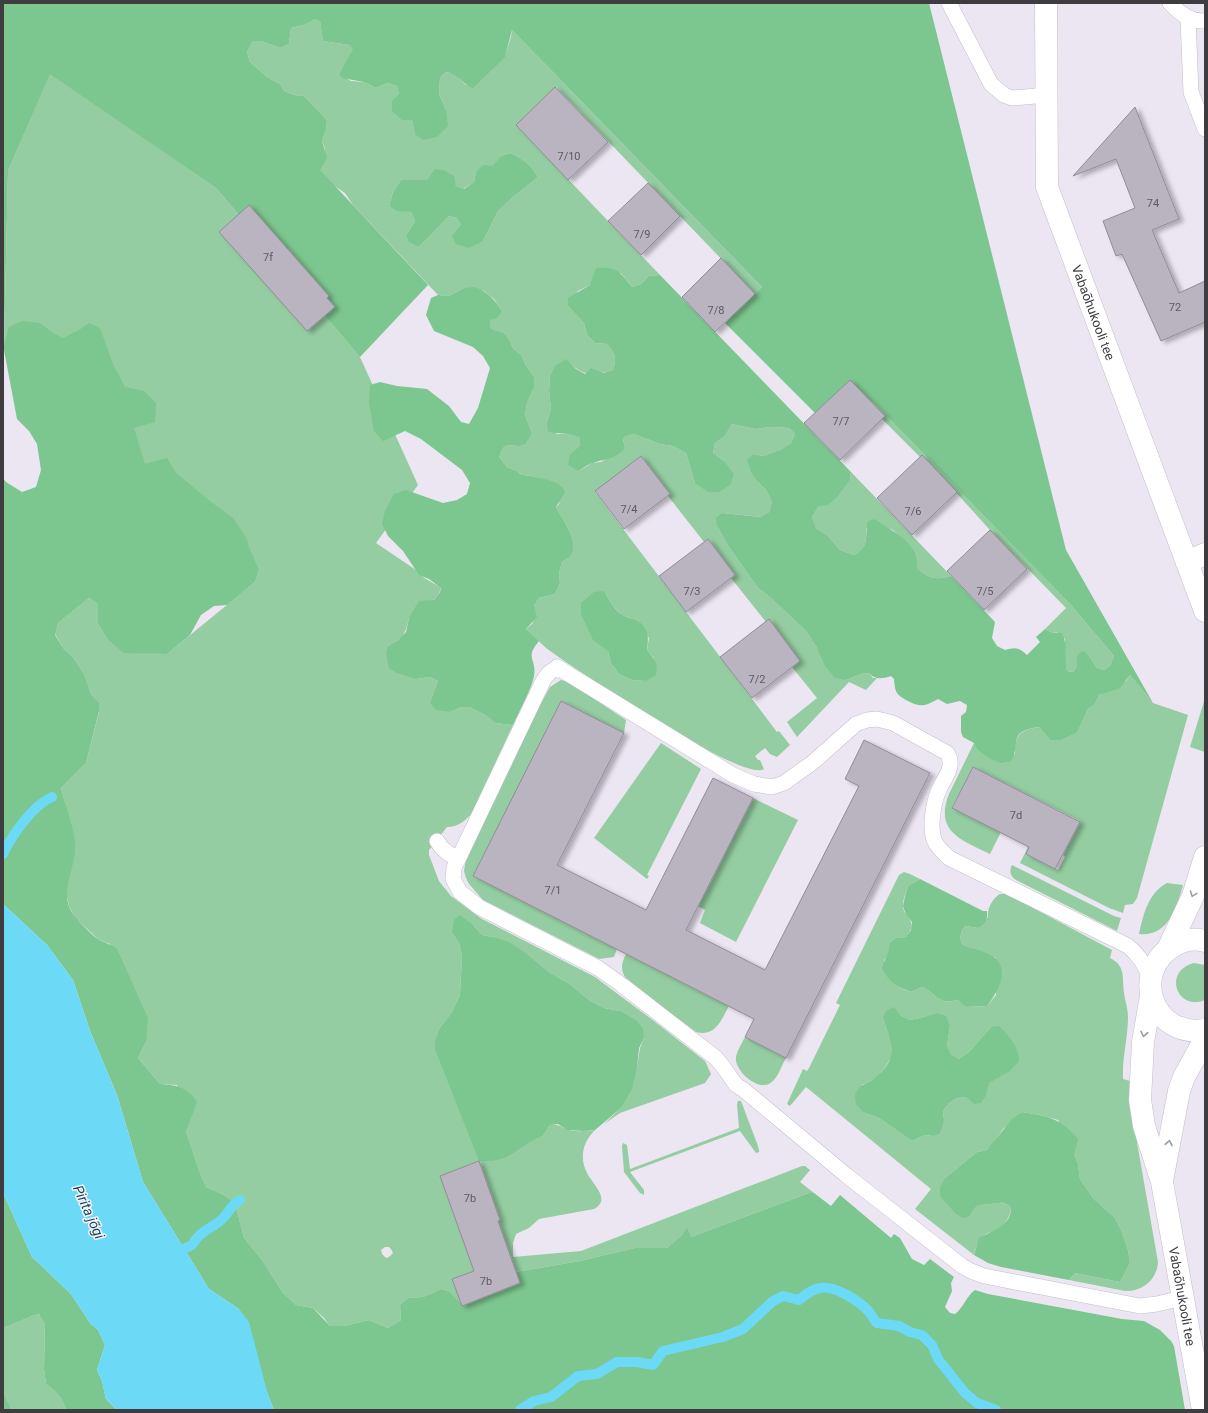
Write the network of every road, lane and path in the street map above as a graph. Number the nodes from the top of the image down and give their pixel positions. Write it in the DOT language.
graph roads {
  1 [pos="949,3"];
  2 [pos="1046,3"];
  3 [pos="1170,3"];
  4 [pos="1188,18"];
  5 [pos="1205,20"];
  6 [pos="1047,95"];
  7 [pos="1205,129"];
  8 [pos="1196,558"];
  9 [pos="1205,611"];
  10 [pos="437,841"];
  11 [pos="1205,857"];
  12 [pos="458,859"];
  13 [pos="1205,940"];
  14 [pos="1128,946"];
  15 [pos="1168,949"];
  16 [pos="1151,988"];
  17 [pos="1205,1030"];
  18 [pos="1205,1039"];
  19 [pos="1162,1182"];
  20 [pos="1182,1298"];
  21 [pos="1203,1410"];
  1 -- 6 [label="lane"];
  2 -- 6 [label="street, Vabaõhukooli tee"];
  3 -- 4 [label="lane"];
  4 -- 5 [label="lane"];
  4 -- 7 [label="lane"];
  6 -- 8 [label="street, Vabaõhukooli tee"];
  8 -- 9 [label="street, Vabaõhukooli tee"];
  10 -- 12 [label="lane"];
  11 -- 15 [label="street, one-way"];
  12 -- 14 [label="lane"];
  12 -- 20 [label="lane"];
  13 -- 15 [label="street"];
  14 -- 15 [label="lane"];
  14 -- 16 [label="lane"];
  15 -- 16 [label="street, Vabaõhukooli tee"];
  16 -- 17 [label="street"];
  16 -- 19 [label="street, Vabaõhukooli tee, one-way"];
  19 -- 18 [label="street, Vabaõhukooli tee, one-way"];
  19 -- 20 [label="street, Vabaõhukooli tee"];
  20 -- 21 [label="street, Vabaõhukooli tee"];
}
